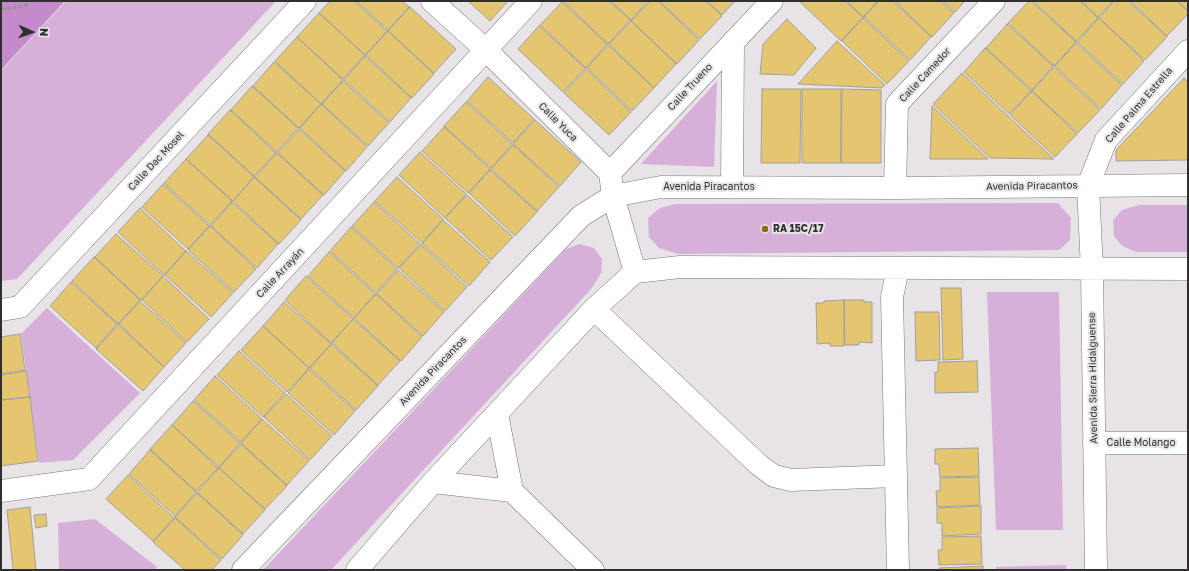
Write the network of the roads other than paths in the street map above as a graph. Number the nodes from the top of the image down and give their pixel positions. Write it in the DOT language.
graph roads {
  1 [pos="305,1"];
  2 [pos="432,1"];
  3 [pos="532,1"];
  4 [pos="772,1"];
  5 [pos="994,1"];
  6 [pos="733,42"];
  7 [pos="486,50"];
  8 [pos="1188,51"];
  9 [pos="610,173"];
  10 [pos="1188,185"];
  11 [pos="1088,186"];
  12 [pos="732,187"];
  13 [pos="895,188"];
  14 [pos="613,196"];
  15 [pos="898,268"];
  16 [pos="1188,269"];
  17 [pos="1092,270"];
  18 [pos="635,272"];
  19 [pos="594,309"];
  20 [pos="1,310"];
  21 [pos="497,414"];
  22 [pos="1094,443"];
  23 [pos="1188,443"];
  24 [pos="896,476"];
  25 [pos="433,482"];
  26 [pos="1,491"];
  27 [pos="512,491"];
  28 [pos="243,570"];
  29 [pos="357,570"];
  30 [pos="594,570"];
  31 [pos="898,570"];
  32 [pos="1096,570"];
  1 -- 20 [label="street, Calle Dac Mosel"];
  2 -- 7 [label="street, Calle Yuca"];
  3 -- 7 [label="street, Calle Arrayán"];
  4 -- 6 [label="street, Calle Trueno"];
  5 -- 13 [label="street, Calle Camedor"];
  6 -- 9 [label="street, Calle Trueno"];
  6 -- 12 [label="street"];
  7 -- 9 [label="street, Calle Yuca"];
  7 -- 26 [label="street, Calle Arrayán"];
  8 -- 11 [label="street, Calle Palma Estrella"];
  9 -- 14 [label="street"];
  10 -- 11 [label="street, Avenida Piracantos"];
  11 -- 13 [label="street, Avenida Piracantos"];
  11 -- 17 [label="street, Avenida Sierra Hidalguense"];
  12 -- 13 [label="street, Avenida Piracantos"];
  12 -- 14 [label="street, Avenida Piracantos"];
  14 -- 18 [label="street"];
  14 -- 28 [label="street, Avenida Piracantos"];
  15 -- 17 [label="street"];
  15 -- 18 [label="street"];
  15 -- 24 [label="street"];
  16 -- 17 [label="street"];
  17 -- 22 [label="street, Avenida Sierra Hidalguense"];
  18 -- 19 [label="street"];
  19 -- 21 [label="street"];
  19 -- 24 [label="street"];
  21 -- 25 [label="street"];
  21 -- 27 [label="street"];
  22 -- 23 [label="street, Calle Molango"];
  22 -- 32 [label="street, Avenida Sierra Hidalguense"];
  24 -- 31 [label="street"];
  25 -- 27 [label="street"];
  25 -- 29 [label="street"];
  27 -- 30 [label="street"];
}
